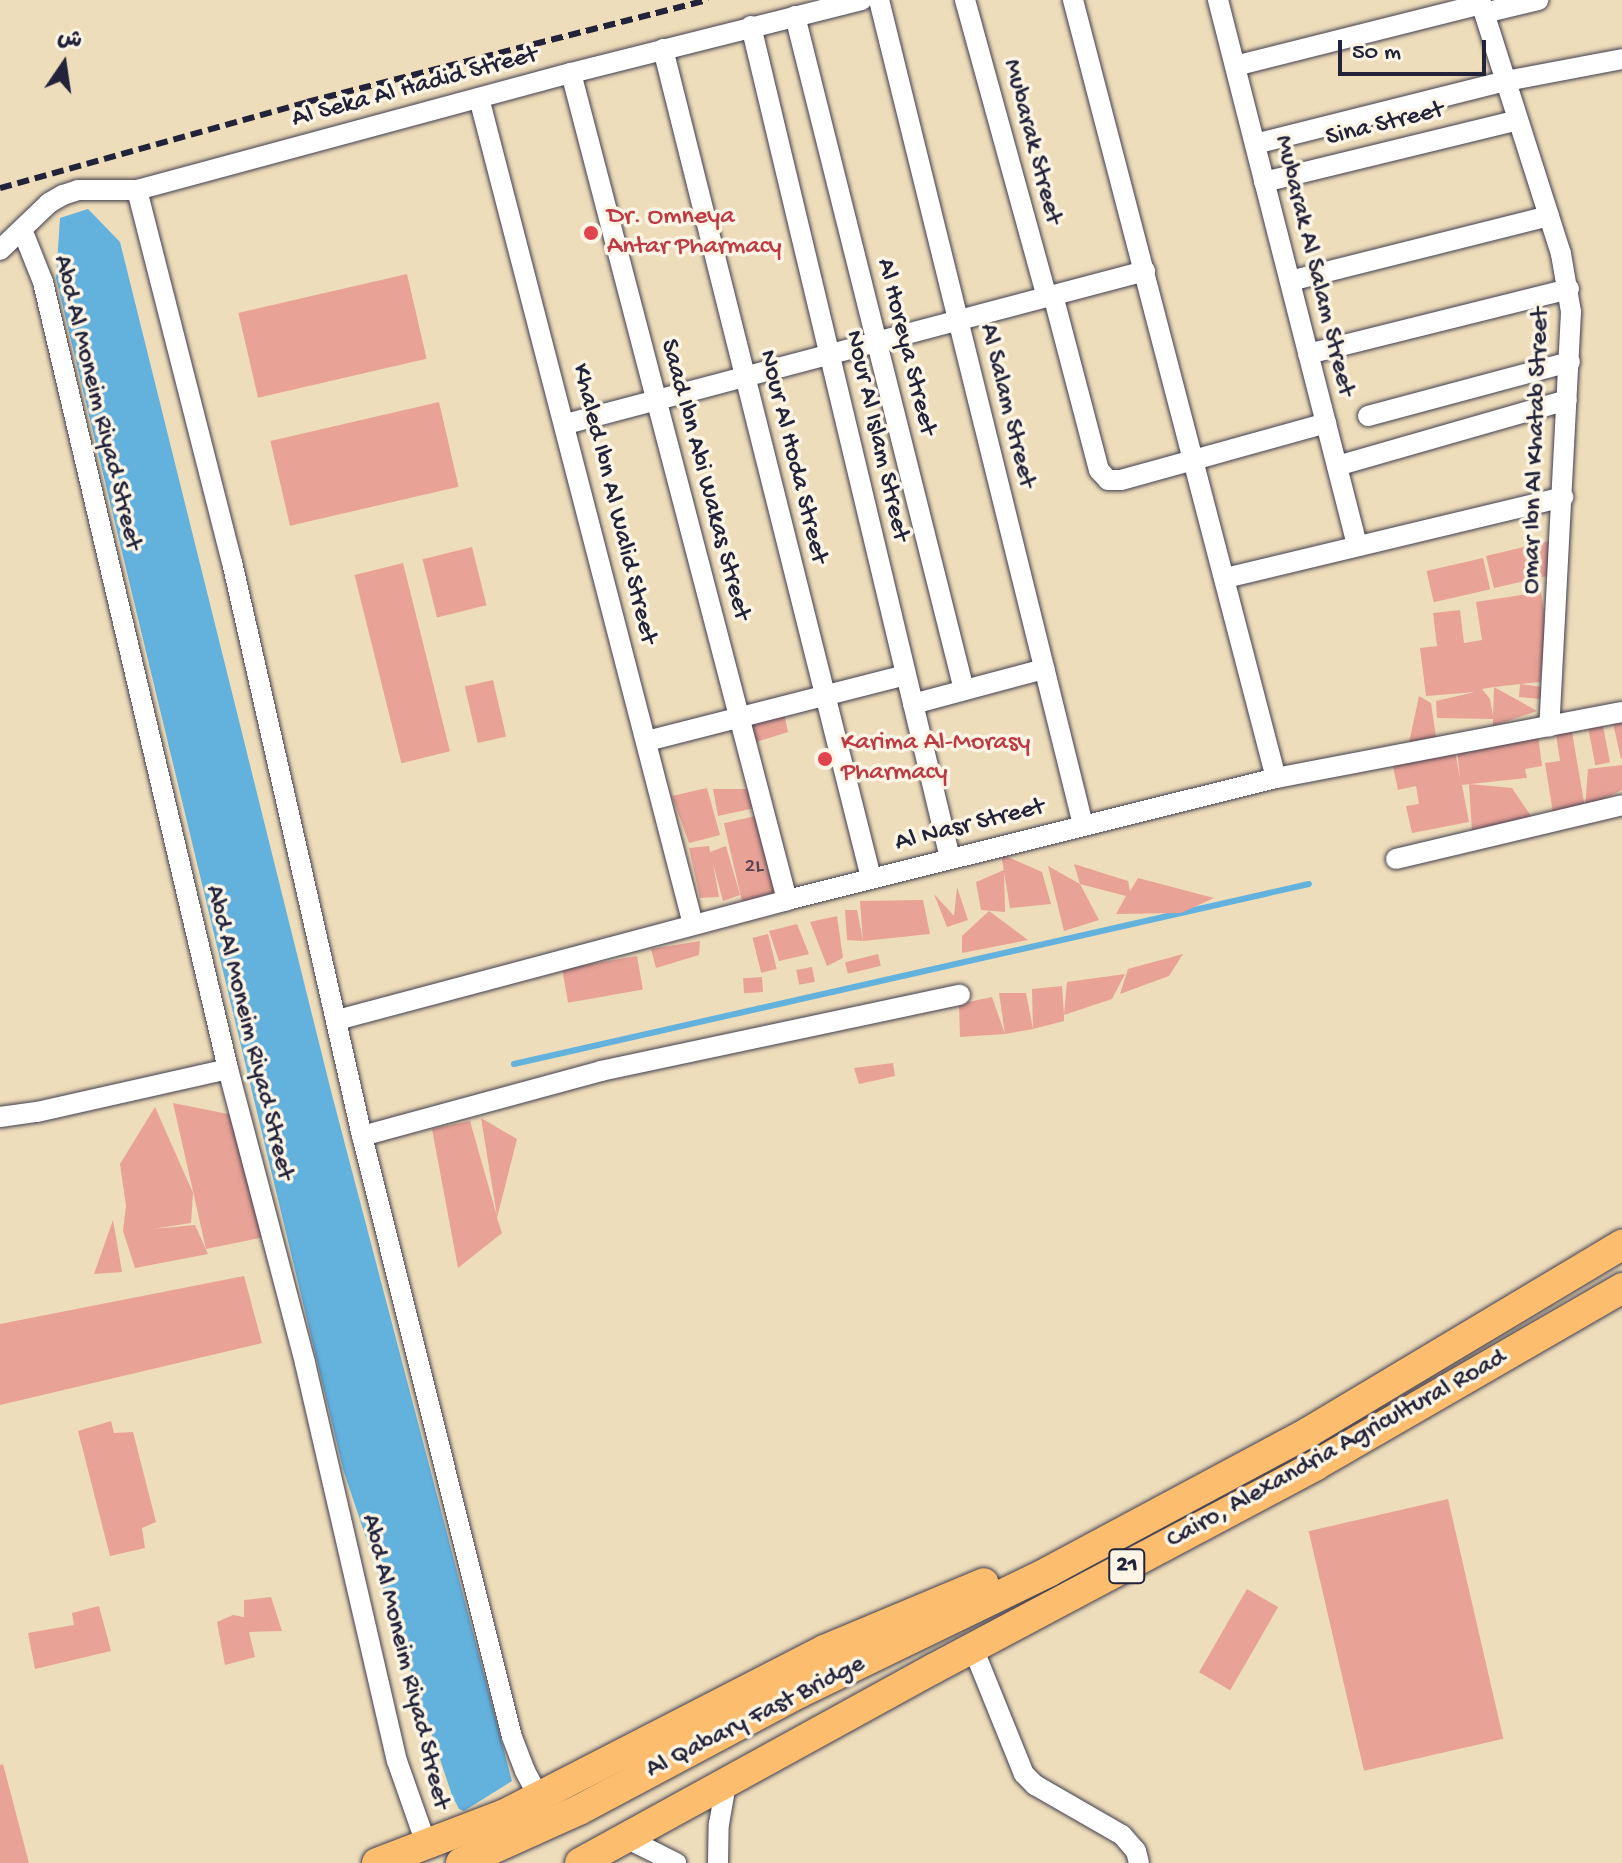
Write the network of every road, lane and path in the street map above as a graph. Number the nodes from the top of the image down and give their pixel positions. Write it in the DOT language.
graph roads {
  1 [pos="862,0"];
  2 [pos="879,0"];
  3 [pos="965,0"];
  4 [pos="1073,0"];
  5 [pos="1218,0"];
  6 [pos="1538,0"];
  7 [pos="1482,6"];
  8 [pos="795,16"];
  9 [pos="751,26"];
  10 [pos="663,49"];
  11 [pos="1622,59"];
  12 [pos="1235,66"];
  13 [pos="571,73"];
  14 [pos="1506,81"];
  15 [pos="479,98"];
  16 [pos="1518,120"];
  17 [pos="1255,144"];
  18 [pos="1264,182"];
  19 [pos="137,190"];
  20 [pos="1549,216"];
  21 [pos="23,232"];
  22 [pos="0,250"];
  23 [pos="1145,271"];
  24 [pos="1290,281"];
  25 [pos="1569,289"];
  26 [pos="1050,296"];
  27 [pos="958,320"];
  28 [pos="877,342"];
  29 [pos="830,354"];
  30 [pos="1308,354"];
  31 [pos="1570,362"];
  32 [pos="745,376"];
  33 [pos="657,400"];
  34 [pos="1567,400"];
  35 [pos="1368,416"];
  36 [pos="1326,423"];
  37 [pos="566,424"];
  38 [pos="1195,459"];
  39 [pos="1337,466"];
  40 [pos="1563,497"];
  41 [pos="1357,545"];
  42 [pos="1226,578"];
  43 [pos="1044,669"];
  44 [pos="906,675"];
  45 [pos="964,690"];
  46 [pos="825,696"];
  47 [pos="913,704"];
  48 [pos="1622,712"];
  49 [pos="740,717"];
  50 [pos="1549,726"];
  51 [pos="647,741"];
  52 [pos="1276,778"];
  53 [pos="1622,805"];
  54 [pos="1083,825"];
  55 [pos="950,858"];
  56 [pos="1396,859"];
  57 [pos="871,878"];
  58 [pos="787,900"];
  59 [pos="693,924"];
  60 [pos="960,995"];
  61 [pos="337,1020"];
  62 [pos="228,1069"];
  63 [pos="0,1117"];
  64 [pos="362,1136"];
  65 [pos="1622,1245"];
  66 [pos="1622,1288"];
  67 [pos="1050,1571"];
  68 [pos="973,1648"];
  69 [pos="726,1784"];
  70 [pos="539,1797"];
  71 [pos="628,1839"];
  72 [pos="427,1846"];
  73 [pos="377,1863"];
  74 [pos="461,1863"];
  75 [pos="580,1863"];
  76 [pos="676,1863"];
  77 [pos="718,1863"];
  78 [pos="1139,1863"];
  1 -- 8 [label="street, Al Seka Al Hadid Street"];
  2 -- 27 [label="street, Al Salam Street"];
  3 -- 26 [label="street, Mubarak Street"];
  4 -- 23 [label="street"];
  5 -- 12 [label="street, Mubarak Al Salam Street"];
  6 -- 7 [label="street"];
  7 -- 12 [label="street"];
  7 -- 14 [label="street, Omar Ibn Al Khatab Street"];
  8 -- 9 [label="street, Al Seka Al Hadid Street"];
  8 -- 28 [label="street, Al Horeya Street"];
  9 -- 10 [label="street, Al Seka Al Hadid Street"];
  9 -- 29 [label="street, Nour Al Islam Street"];
  10 -- 13 [label="street, Al Seka Al Hadid Street"];
  10 -- 32 [label="street, Nour Al Hoda Street"];
  11 -- 14 [label="street"];
  12 -- 17 [label="street, Mubarak Al Salam Street"];
  13 -- 15 [label="street, Al Seka Al Hadid Street"];
  13 -- 33 [label="street, Saad Ibn Abi Wakas Street"];
  14 -- 16 [label="street, Omar Ibn Al Khatab Street"];
  14 -- 17 [label="street"];
  15 -- 19 [label="street, Al Seka Al Hadid Street"];
  15 -- 37 [label="street, Khaled Ibn Al Walid Street"];
  16 -- 18 [label="street, Sina Street"];
  16 -- 20 [label="street, Omar Ibn Al Khatab Street"];
  17 -- 18 [label="street, Mubarak Al Salam Street"];
  18 -- 24 [label="street, Mubarak Al Salam Street"];
  19 -- 21 [label="street, Al Seka Al Hadid Street"];
  19 -- 61 [label="street"];
  20 -- 24 [label="street"];
  20 -- 25 [label="street, Omar Ibn Al Khatab Street"];
  21 -- 22 [label="street, Al Seka Al Hadid Street"];
  21 -- 62 [label="street, Abd Al Moneim Riyad Street"];
  23 -- 26 [label="street"];
  23 -- 38 [label="street"];
  24 -- 30 [label="street, Mubarak Al Salam Street"];
  25 -- 30 [label="street"];
  25 -- 31 [label="street, Omar Ibn Al Khatab Street"];
  26 -- 27 [label="street"];
  26 -- 38 [label="street, Mubarak Street"];
  27 -- 28 [label="street"];
  27 -- 43 [label="street, Al Salam Street"];
  28 -- 29 [label="street"];
  28 -- 45 [label="street, Al Horeya Street"];
  29 -- 32 [label="street"];
  29 -- 44 [label="street, Nour Al Islam Street"];
  30 -- 36 [label="street, Mubarak Al Salam Street"];
  31 -- 34 [label="street, Omar Ibn Al Khatab Street"];
  31 -- 35 [label="street"];
  32 -- 33 [label="street"];
  32 -- 46 [label="street, Nour Al Hoda Street"];
  33 -- 37 [label="street"];
  33 -- 49 [label="street, Saad Ibn Abi Wakas Street"];
  34 -- 39 [label="street"];
  34 -- 40 [label="street, Omar Ibn Al Khatab Street"];
  36 -- 38 [label="street"];
  36 -- 39 [label="street, Mubarak Al Salam Street"];
  37 -- 51 [label="street, Khaled Ibn Al Walid Street"];
  38 -- 42 [label="street"];
  39 -- 41 [label="street, Mubarak Al Salam Street"];
  40 -- 41 [label="street"];
  40 -- 50 [label="street, Omar Ibn Al Khatab Street"];
  41 -- 42 [label="street"];
  42 -- 52 [label="street"];
  43 -- 45 [label="street"];
  43 -- 54 [label="street, Al Salam Street"];
  44 -- 46 [label="street"];
  44 -- 47 [label="street, Nour Al Islam Street"];
  45 -- 47 [label="street"];
  46 -- 49 [label="street"];
  46 -- 57 [label="street, Nour Al Hoda Street"];
  47 -- 55 [label="street, Nour Al Islam Street"];
  48 -- 50 [label="street, Al Nasr Street"];
  49 -- 51 [label="street"];
  49 -- 58 [label="street, Saad Ibn Abi Wakas Street"];
  50 -- 52 [label="street, Al Nasr Street"];
  51 -- 59 [label="street, Khaled Ibn Al Walid Street"];
  52 -- 54 [label="street, Al Nasr Street"];
  53 -- 56 [label="street"];
  54 -- 55 [label="street, Al Nasr Street"];
  55 -- 57 [label="street, Al Nasr Street"];
  57 -- 58 [label="street, Al Nasr Street"];
  58 -- 59 [label="street, Al Nasr Street"];
  59 -- 61 [label="street, Al Nasr Street"];
  60 -- 64 [label="street"];
  61 -- 64 [label="street"];
  62 -- 63 [label="street"];
  62 -- 72 [label="street, Abd Al Moneim Riyad Street"];
  64 -- 70 [label="street"];
  65 -- 67 [label="highway, Cairo, Alexandria Agricultural Road / 21"];
  66 -- 68 [label="highway, Cairo, Alexandria Agricultural Road / 21"];
  67 -- 70 [label="highway"];
  67 -- 74 [label="highway, Al Qabary Fast Bridge"];
  68 -- 69 [label="highway, Cairo, Alexandria Agricultural Road / 21"];
  68 -- 78 [label="street"];
  69 -- 71 [label="highway, Cairo, Alexandria Agricultural Road / 21"];
  69 -- 77 [label="street"];
  70 -- 72 [label="highway"];
  71 -- 75 [label="highway"];
  71 -- 76 [label="street"];
  72 -- 73 [label="highway"];
}
